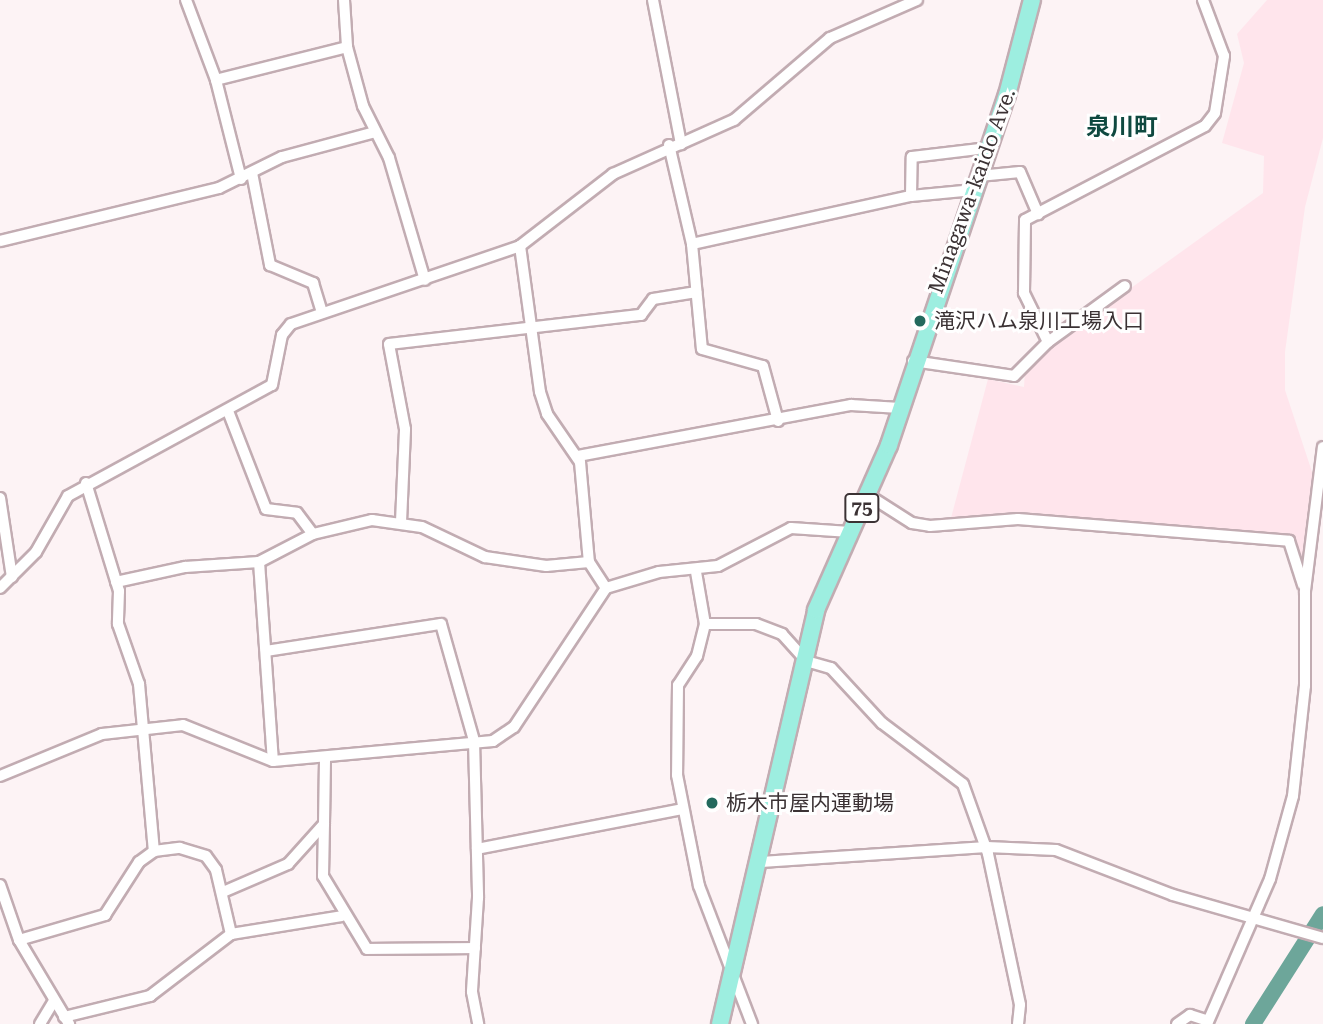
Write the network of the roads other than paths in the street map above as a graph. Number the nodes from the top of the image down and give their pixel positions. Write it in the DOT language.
graph roads {
  1 [pos="186,0"];
  2 [pos="344,0"];
  3 [pos="653,0"];
  4 [pos="1032,0"];
  5 [pos="1203,0"];
  6 [pos="910,1"];
  7 [pos="347,47"];
  8 [pos="216,79"];
  9 [pos="375,132"];
  10 [pos="675,145"];
  11 [pos="988,148"];
  12 [pos="252,173"];
  13 [pos="241,179"];
  14 [pos="976,183"];
  15 [pos="911,196"];
  16 [pos="1038,214"];
  17 [pos="0,241"];
  18 [pos="692,244"];
  19 [pos="520,246"];
  20 [pos="425,280"];
  21 [pos="1125,286"];
  22 [pos="696,292"];
  23 [pos="322,312"];
  24 [pos="532,329"];
  25 [pos="1048,342"];
  26 [pos="913,361"];
  27 [pos="900,408"];
  28 [pos="228,411"];
  29 [pos="778,421"];
  30 [pos="1323,447"];
  31 [pos="578,456"];
  32 [pos="86,483"];
  33 [pos="868,495"];
  34 [pos="0,498"];
  35 [pos="401,522"];
  36 [pos="850,531"];
  37 [pos="313,534"];
  38 [pos="258,562"];
  39 [pos="589,562"];
  40 [pos="696,572"];
  41 [pos="12,577"];
  42 [pos="116,582"];
  43 [pos="607,588"];
  44 [pos="0,589"];
  45 [pos="1304,592"];
  46 [pos="705,624"];
  47 [pos="266,651"];
  48 [pos="806,661"];
  49 [pos="141,728"];
  50 [pos="474,741"];
  51 [pos="326,759"];
  52 [pos="273,761"];
  53 [pos="0,776"];
  54 [pos="682,809"];
  55 [pos="324,824"];
  56 [pos="987,847"];
  57 [pos="477,849"];
  58 [pos="154,851"];
  59 [pos="761,862"];
  60 [pos="0,885"];
  61 [pos="223,892"];
  62 [pos="342,916"];
  63 [pos="1249,918"];
  64 [pos="231,934"];
  65 [pos="1323,938"];
  66 [pos="19,940"];
  67 [pos="475,948"];
  68 [pos="733,968"];
  69 [pos="53,1002"];
  70 [pos="67,1021"];
  71 [pos="1208,1023"];
  72 [pos="40,1024"];
  73 [pos="478,1024"];
  74 [pos="720,1024"];
  75 [pos="752,1024"];
  76 [pos="1018,1024"];
  77 [pos="1177,1024"];
  1 -- 8 [label="street"];
  2 -- 7 [label="street"];
  3 -- 10 [label="street"];
  4 -- 11 [label="main road, Minagawa-kaido Ave. / 75"];
  5 -- 16 [label="street"];
  6 -- 10 [label="street"];
  7 -- 8 [label="street"];
  7 -- 9 [label="street"];
  8 -- 13 [label="street"];
  9 -- 12 [label="street"];
  9 -- 20 [label="street"];
  10 -- 18 [label="street"];
  10 -- 19 [label="street"];
  11 -- 14 [label="main road, Minagawa-kaido Ave. / 75"];
  11 -- 15 [label="street"];
  12 -- 13 [label="street"];
  12 -- 23 [label="street"];
  13 -- 17 [label="street"];
  14 -- 15 [label="street"];
  14 -- 16 [label="street"];
  14 -- 26 [label="main road, Minagawa-kaido Ave. / 75"];
  15 -- 18 [label="street"];
  16 -- 25 [label="street"];
  18 -- 22 [label="street"];
  19 -- 20 [label="street"];
  19 -- 24 [label="street"];
  20 -- 23 [label="street"];
  21 -- 25 [label="street"];
  22 -- 24 [label="street"];
  22 -- 29 [label="street"];
  23 -- 28 [label="street"];
  24 -- 31 [label="street"];
  24 -- 35 [label="street"];
  25 -- 26 [label="street"];
  26 -- 27 [label="main road, Minagawa-kaido Ave. / 75"];
  27 -- 29 [label="street"];
  27 -- 33 [label="main road, Minagawa-kaido Ave. / 75"];
  28 -- 32 [label="street"];
  28 -- 37 [label="street"];
  29 -- 31 [label="street"];
  30 -- 45 [label="street"];
  31 -- 39 [label="street"];
  32 -- 41 [label="street"];
  32 -- 42 [label="street"];
  33 -- 36 [label="main road, Minagawa-kaido Ave. / 75"];
  33 -- 45 [label="street"];
  34 -- 41 [label="street"];
  35 -- 37 [label="street"];
  35 -- 39 [label="street"];
  36 -- 40 [label="street"];
  36 -- 48 [label="main road, Minagawa-kaido Ave. / 75"];
  37 -- 38 [label="street"];
  38 -- 42 [label="street"];
  38 -- 47 [label="street"];
  39 -- 43 [label="street"];
  40 -- 43 [label="street"];
  40 -- 46 [label="street"];
  41 -- 44 [label="street"];
  42 -- 49 [label="street"];
  43 -- 50 [label="street"];
  45 -- 63 [label="street"];
  46 -- 48 [label="street"];
  46 -- 54 [label="street"];
  47 -- 50 [label="street"];
  47 -- 52 [label="street"];
  48 -- 56 [label="street"];
  48 -- 59 [label="main road, Minagawa-kaido Ave. / 75"];
  49 -- 52 [label="street"];
  49 -- 53 [label="street"];
  49 -- 58 [label="street"];
  50 -- 51 [label="street"];
  50 -- 57 [label="street"];
  51 -- 52 [label="street"];
  51 -- 55 [label="street"];
  54 -- 57 [label="street"];
  54 -- 68 [label="street"];
  55 -- 61 [label="street"];
  55 -- 62 [label="street"];
  56 -- 59 [label="street"];
  56 -- 63 [label="street"];
  56 -- 76 [label="street"];
  57 -- 67 [label="street"];
  58 -- 61 [label="street"];
  58 -- 66 [label="street"];
  59 -- 68 [label="main road, Minagawa-kaido Ave. / 75"];
  60 -- 66 [label="street"];
  61 -- 64 [label="street"];
  62 -- 64 [label="street"];
  62 -- 67 [label="street"];
  63 -- 65 [label="street"];
  63 -- 71 [label="street"];
  64 -- 70 [label="street"];
  66 -- 69 [label="street"];
  67 -- 73 [label="street"];
  68 -- 74 [label="main road, Minagawa-kaido Ave. / 75"];
  68 -- 75 [label="street"];
  69 -- 70 [label="street"];
  69 -- 72 [label="street"];
  71 -- 77 [label="street"];
}
